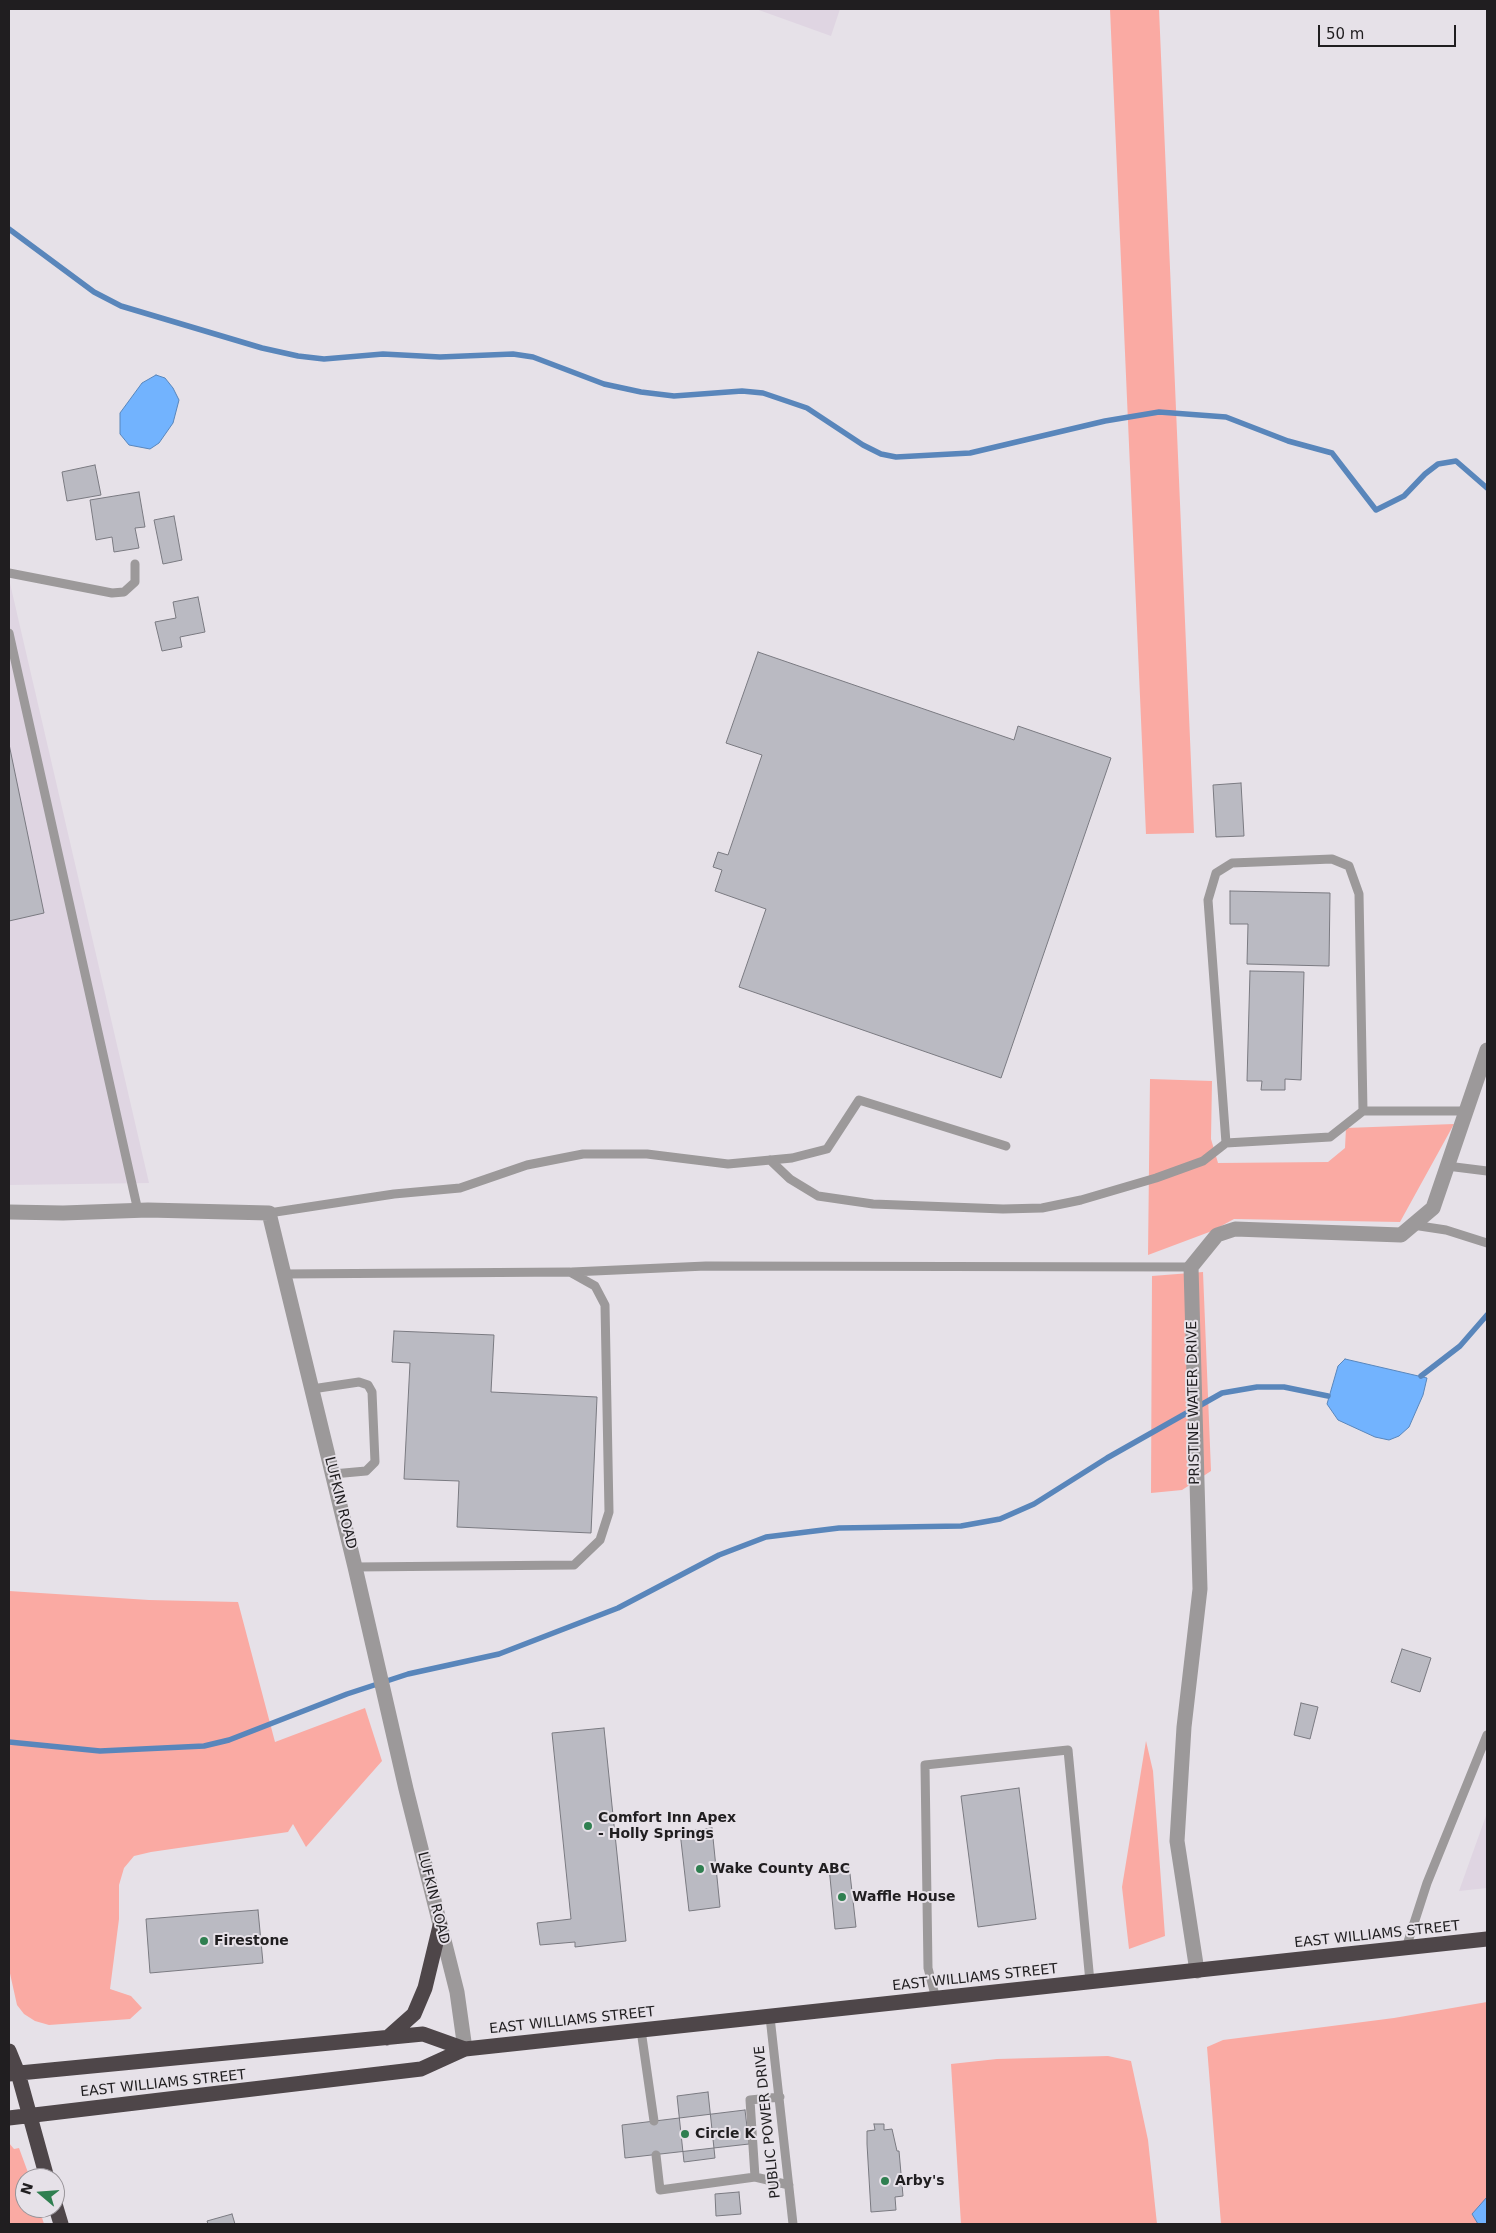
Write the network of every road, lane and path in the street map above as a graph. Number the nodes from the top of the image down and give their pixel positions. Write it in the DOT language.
graph roads {
  1 [pos="135,564"];
  2 [pos="9,573"];
  3 [pos="9,634"];
  4 [pos="1487,1050"];
  5 [pos="1363,1111"];
  6 [pos="1466,1111"];
  7 [pos="1226,1143"];
  8 [pos="1006,1146"];
  9 [pos="770,1160"];
  10 [pos="1447,1166"];
  11 [pos="1487,1171"];
  12 [pos="138,1210"];
  13 [pos="9,1212"];
  14 [pos="269,1212"];
  15 [pos="1413,1225"];
  16 [pos="1487,1244"];
  17 [pos="1191,1267"];
  18 [pos="570,1272"];
  19 [pos="284,1274"];
  20 [pos="312,1389"];
  21 [pos="333,1474"];
  22 [pos="355,1567"];
  23 [pos="1487,1735"];
  24 [pos="440,1926"];
  25 [pos="1487,1940"];
  26 [pos="1406,1948"];
  27 [pos="1197,1971"];
  28 [pos="1090,1982"];
  29 [pos="936,1999"];
  30 [pos="770,2016"];
  31 [pos="642,2030"];
  32 [pos="387,2038"];
  33 [pos="465,2048"];
  34 [pos="9,2051"];
  35 [pos="13,2074"];
  36 [pos="780,2097"];
  37 [pos="30,2116"];
  38 [pos="9,2118"];
  39 [pos="654,2121"];
  40 [pos="656,2155"];
  41 [pos="44,2168"];
  42 [pos="755,2177"];
  43 [pos="789,2185"];
  44 [pos="793,2224"];
  1 -- 2 [label="lane"];
  3 -- 12 [label="lane"];
  4 -- 6 [label="street"];
  5 -- 6 [label="lane"];
  5 -- 7 [label="lane"];
  5 -- 7 [label="lane"];
  6 -- 10 [label="street"];
  7 -- 9 [label="lane"];
  8 -- 9 [label="lane"];
  9 -- 14 [label="lane"];
  10 -- 11 [label="lane"];
  10 -- 15 [label="street"];
  12 -- 13 [label="street"];
  12 -- 14 [label="street"];
  14 -- 19 [label="street, LUFKIN ROAD"];
  15 -- 16 [label="lane"];
  15 -- 17 [label="street"];
  17 -- 18 [label="lane"];
  17 -- 27 [label="street, PRISTINE WATER DRIVE"];
  18 -- 19 [label="lane"];
  18 -- 22 [label="lane"];
  19 -- 20 [label="street, LUFKIN ROAD"];
  20 -- 21 [label="street, LUFKIN ROAD"];
  20 -- 21 [label="lane"];
  21 -- 22 [label="street, LUFKIN ROAD"];
  22 -- 24 [label="street, LUFKIN ROAD"];
  23 -- 26 [label="lane"];
  24 -- 32 [label="highway"];
  24 -- 33 [label="street, LUFKIN ROAD"];
  25 -- 26 [label="highway, EAST WILLIAMS STREET"];
  26 -- 27 [label="highway, EAST WILLIAMS STREET"];
  27 -- 28 [label="highway, EAST WILLIAMS STREET"];
  28 -- 29 [label="highway, EAST WILLIAMS STREET"];
  28 -- 29 [label="lane"];
  29 -- 30 [label="highway, EAST WILLIAMS STREET"];
  30 -- 31 [label="highway, EAST WILLIAMS STREET"];
  30 -- 36 [label="lane, PUBLIC POWER DRIVE"];
  31 -- 33 [label="highway, EAST WILLIAMS STREET"];
  31 -- 39 [label="lane"];
  32 -- 33 [label="highway, EAST WILLIAMS STREET"];
  32 -- 35 [label="highway, EAST WILLIAMS STREET"];
  33 -- 37 [label="highway, EAST WILLIAMS STREET"];
  34 -- 35 [label="highway"];
  35 -- 37 [label="highway"];
  36 -- 42 [label="lane"];
  36 -- 43 [label="lane, PUBLIC POWER DRIVE"];
  37 -- 38 [label="highway, EAST WILLIAMS STREET"];
  37 -- 41 [label="highway"];
  40 -- 42 [label="lane"];
  42 -- 43 [label="lane"];
  43 -- 44 [label="lane, PUBLIC POWER DRIVE"];
}
